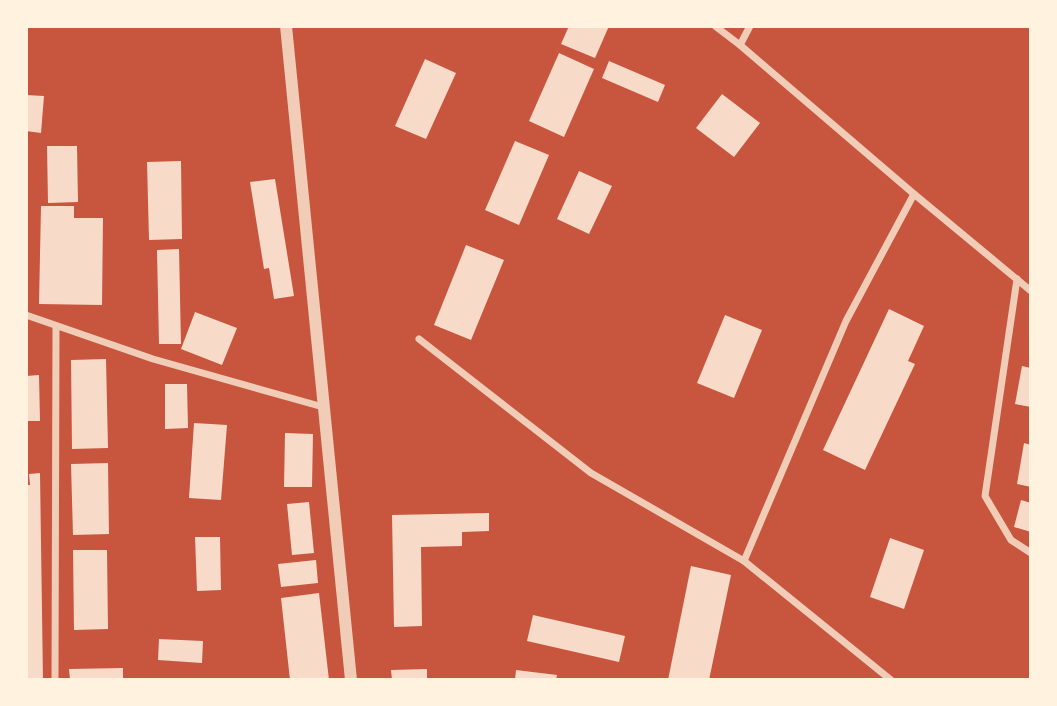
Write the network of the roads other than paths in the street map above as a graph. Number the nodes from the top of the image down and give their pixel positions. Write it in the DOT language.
graph roads {
  1 [pos="286,26"];
  2 [pos="715,26"];
  3 [pos="750,26"];
  4 [pos="740,45"];
  5 [pos="914,194"];
  6 [pos="1017,279"];
  7 [pos="1031,291"];
  8 [pos="26,316"];
  9 [pos="56,326"];
  10 [pos="419,339"];
  11 [pos="323,407"];
  12 [pos="1031,553"];
  13 [pos="744,561"];
  14 [pos="55,680"];
  15 [pos="351,680"];
  16 [pos="891,680"];
  1 -- 11 [label="street"];
  2 -- 4 [label="street"];
  3 -- 4 [label="street"];
  4 -- 5 [label="street"];
  5 -- 6 [label="street"];
  5 -- 13 [label="street"];
  6 -- 7 [label="street"];
  6 -- 12 [label="street"];
  8 -- 9 [label="street"];
  9 -- 11 [label="street"];
  9 -- 14 [label="street"];
  10 -- 13 [label="street"];
  11 -- 15 [label="street"];
  13 -- 16 [label="street"];
}
